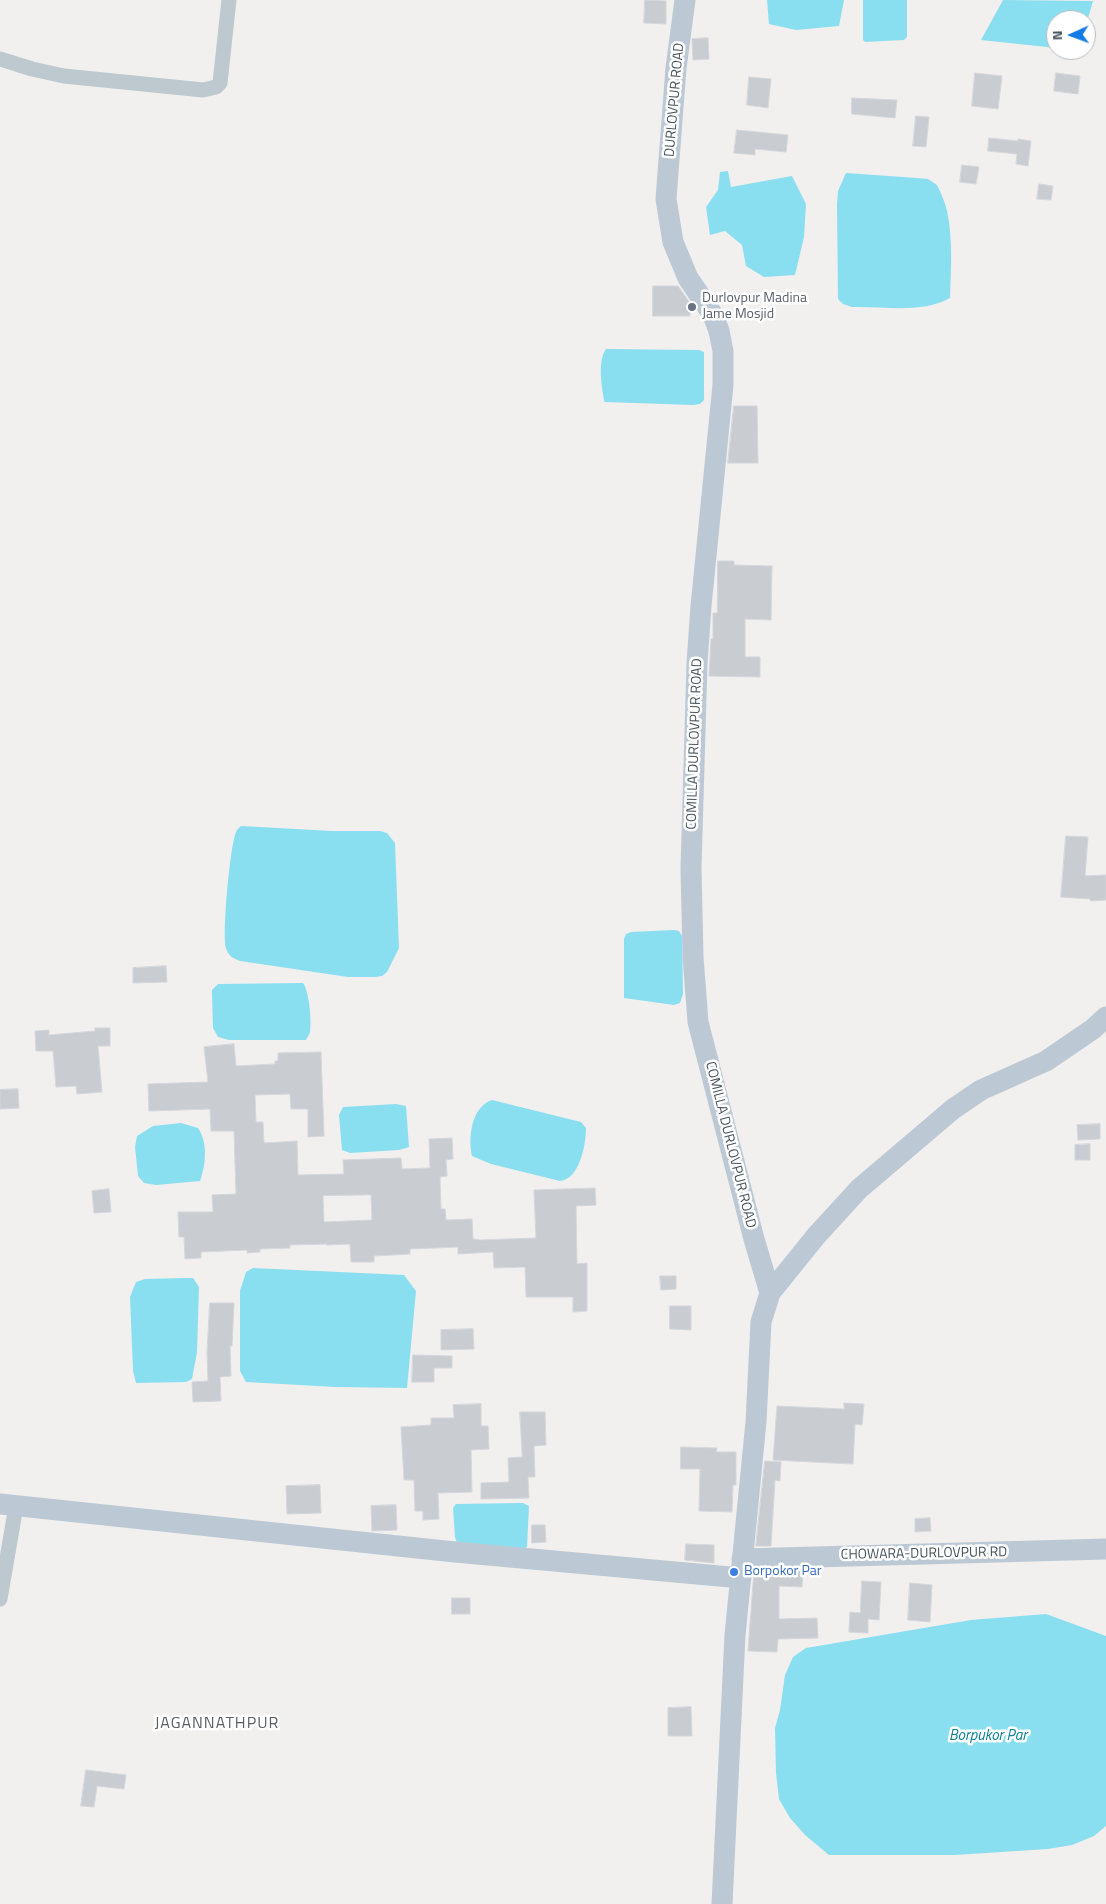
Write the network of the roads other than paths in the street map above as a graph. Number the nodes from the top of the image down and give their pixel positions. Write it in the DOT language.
graph roads {
  1 [pos="229,0"];
  2 [pos="685,0"];
  3 [pos="0,59"];
  4 [pos="666,199"];
  5 [pos="1106,1017"];
  6 [pos="770,1293"];
  7 [pos="8,1505"];
  8 [pos="1106,1550"];
  9 [pos="742,1568"];
  10 [pos="0,1599"];
  11 [pos="722,1904"];
  1 -- 3 [label="street"];
  2 -- 4 [label="street, DURLOVPUR ROAD"];
  4 -- 6 [label="street, COMILLA DURLOVPUR ROAD"];
  5 -- 6 [label="street"];
  6 -- 9 [label="street"];
  7 -- 9 [label="street, CHOWARA-DURLOVPUR RD"];
  7 -- 10 [label="street"];
  8 -- 9 [label="street, CHOWARA-DURLOVPUR RD"];
  9 -- 11 [label="street"];
}
